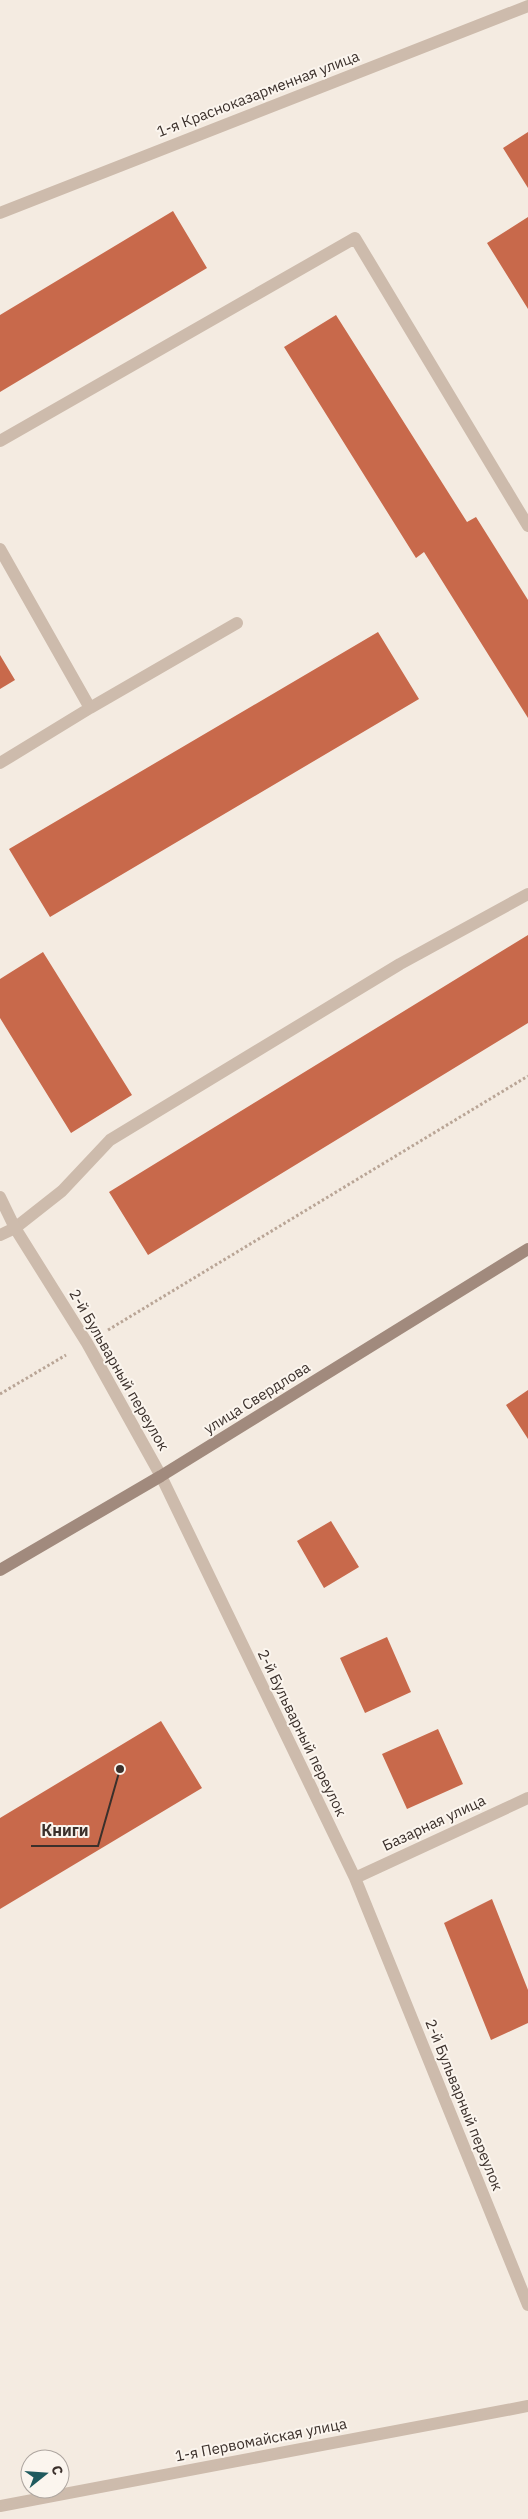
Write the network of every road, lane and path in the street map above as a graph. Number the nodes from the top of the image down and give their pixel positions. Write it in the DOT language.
graph roads {
  1 [pos="528,6"];
  2 [pos="0,213"];
  3 [pos="0,441"];
  4 [pos="528,526"];
  5 [pos="0,549"];
  6 [pos="237,623"];
  7 [pos="90,708"];
  8 [pos="0,763"];
  9 [pos="528,894"];
  10 [pos="528,1076"];
  11 [pos="0,1198"];
  12 [pos="15,1228"];
  13 [pos="0,1235"];
  14 [pos="528,1249"];
  15 [pos="87,1343"];
  16 [pos="0,1394"];
  17 [pos="161,1476"];
  18 [pos="0,1570"];
  19 [pos="528,1798"];
  20 [pos="354,1878"];
  21 [pos="528,2305"];
  22 [pos="528,2406"];
  23 [pos="0,2506"];
  1 -- 2 [label="street, 1-я Красноказарменная улица"];
  3 -- 4 [label="street"];
  5 -- 7 [label="street"];
  6 -- 7 [label="street"];
  7 -- 8 [label="street"];
  9 -- 12 [label="street"];
  10 -- 15 [label="path"];
  11 -- 12 [label="street, 2-й Бульварный переулок"];
  12 -- 13 [label="street"];
  12 -- 15 [label="street, 2-й Бульварный переулок"];
  14 -- 17 [label="main road, улица Свердлова"];
  15 -- 16 [label="path"];
  15 -- 17 [label="street, 2-й Бульварный переулок"];
  17 -- 18 [label="main road, улица Свердлова"];
  17 -- 20 [label="street, 2-й Бульварный переулок"];
  19 -- 20 [label="street, Базарная улица"];
  20 -- 21 [label="street, 2-й Бульварный переулок"];
  22 -- 23 [label="street, 1-я Первомайская улица"];
}
